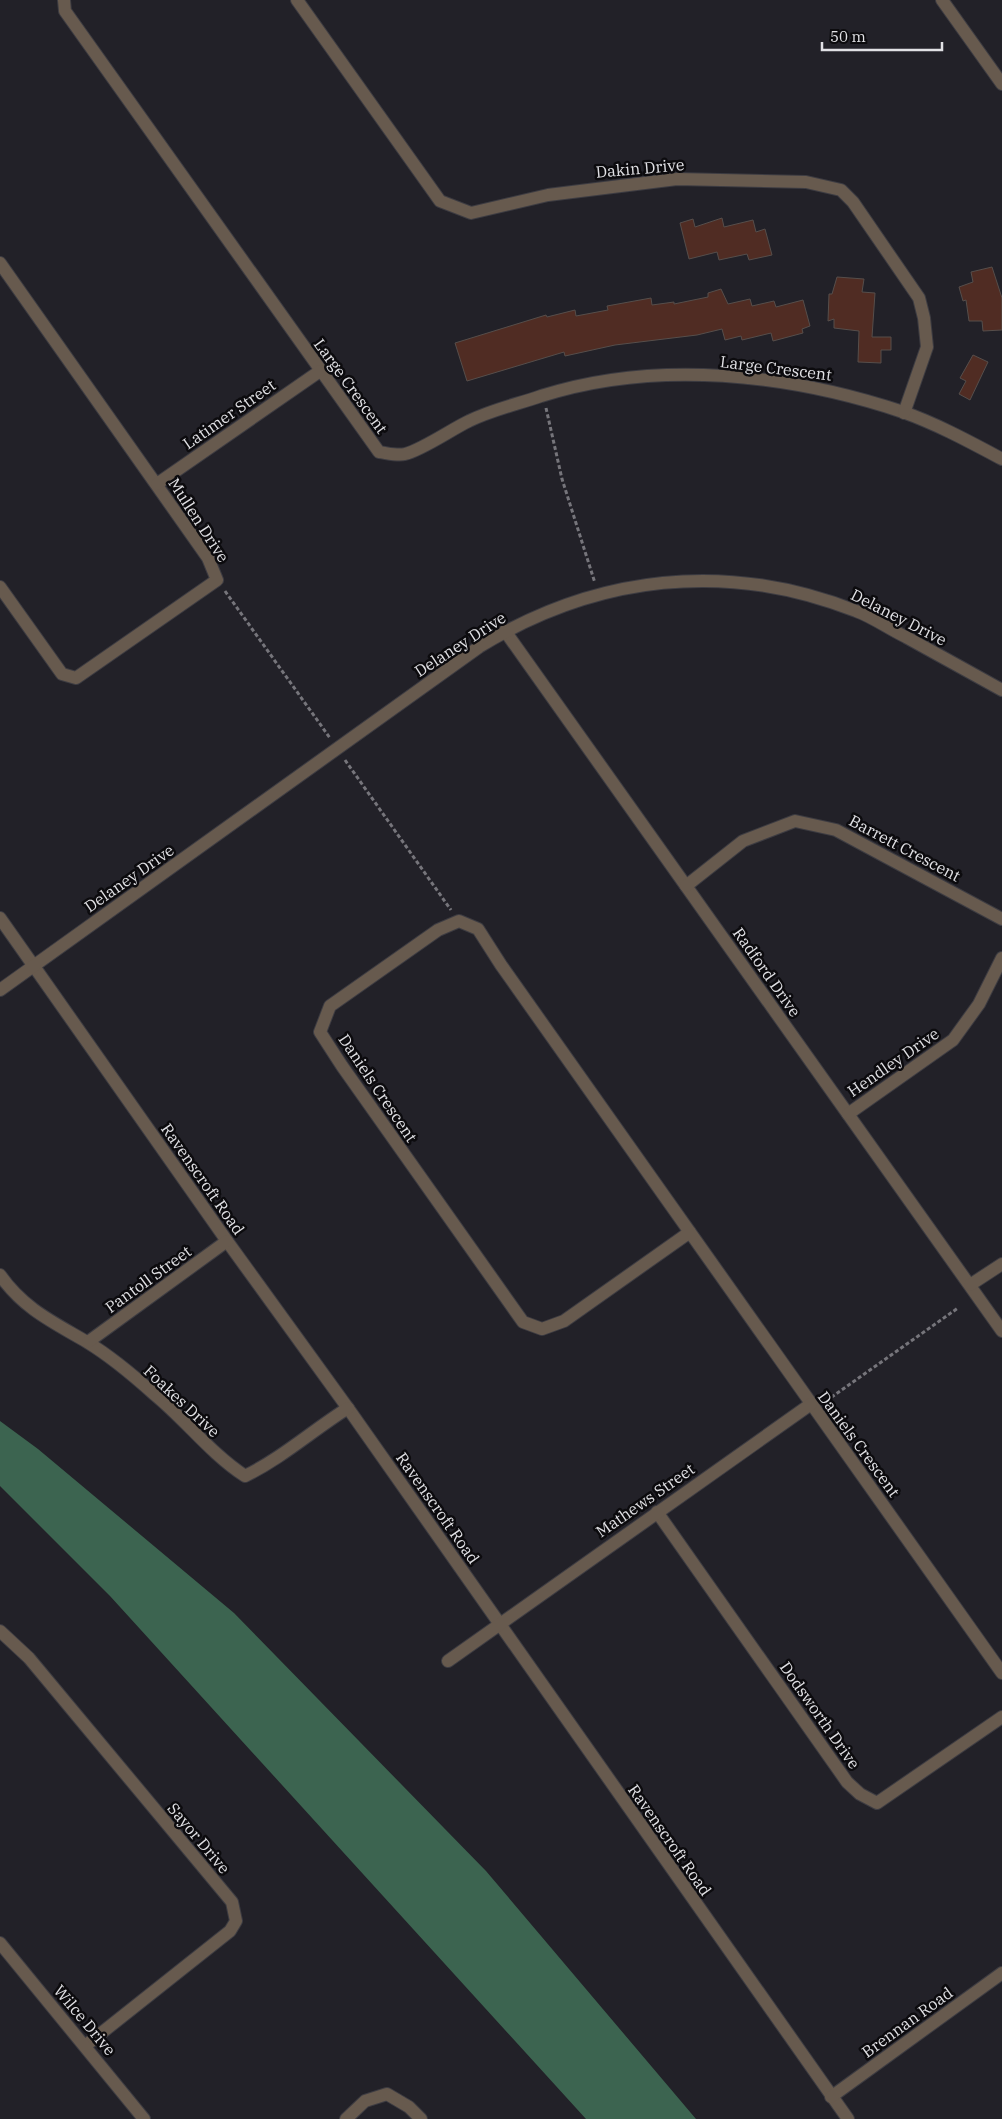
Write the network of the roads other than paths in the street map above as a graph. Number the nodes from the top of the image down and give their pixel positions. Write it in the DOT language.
graph roads {
  1 [pos="64,0"];
  2 [pos="297,0"];
  3 [pos="942,0"];
  4 [pos="1002,84"];
  5 [pos="0,262"];
  6 [pos="320,371"];
  7 [pos="904,413"];
  8 [pos="1002,459"];
  9 [pos="157,484"];
  10 [pos="0,587"];
  11 [pos="505,631"];
  12 [pos="1002,690"];
  13 [pos="686,886"];
  14 [pos="0,918"];
  15 [pos="1002,919"];
  16 [pos="1002,958"];
  17 [pos="34,966"];
  18 [pos="0,990"];
  19 [pos="848,1114"];
  20 [pos="690,1232"];
  21 [pos="227,1242"];
  22 [pos="1002,1264"];
  23 [pos="0,1275"];
  24 [pos="970,1286"];
  25 [pos="1002,1331"];
  26 [pos="88,1342"];
  27 [pos="811,1404"];
  28 [pos="348,1408"];
  29 [pos="657,1512"];
  30 [pos="499,1624"];
  31 [pos="0,1631"];
  32 [pos="448,1661"];
  33 [pos="1002,1674"];
  34 [pos="1002,1717"];
  35 [pos="0,1943"];
  36 [pos="1002,1973"];
  37 [pos="86,2046"];
  38 [pos="831,2097"];
  39 [pos="144,2119"];
  40 [pos="346,2119"];
  41 [pos="421,2119"];
  42 [pos="848,2119"];
  1 -- 6 [label="street, Large Crescent"];
  2 -- 7 [label="street, Dakin Drive"];
  3 -- 4 [label="street"];
  5 -- 9 [label="street, Mullen Drive"];
  6 -- 7 [label="street, Large Crescent"];
  6 -- 9 [label="street, Latimer Street"];
  7 -- 8 [label="street, Large Crescent"];
  9 -- 10 [label="street, Mullen Drive"];
  11 -- 12 [label="street, Delaney Drive"];
  11 -- 13 [label="street, Radford Drive"];
  11 -- 17 [label="street, Delaney Drive"];
  13 -- 15 [label="street, Barrett Crescent"];
  13 -- 19 [label="street, Radford Drive"];
  14 -- 17 [label="street, Ravenscroft Road"];
  16 -- 19 [label="street, Hendley Drive"];
  17 -- 18 [label="street, Delaney Drive"];
  17 -- 21 [label="street, Ravenscroft Road"];
  19 -- 24 [label="street, Radford Drive"];
  20 -- 20 [label="street, Daniels Crescent"];
  20 -- 27 [label="street, Daniels Crescent"];
  21 -- 26 [label="street, Pantoll Street"];
  21 -- 28 [label="street, Ravenscroft Road"];
  22 -- 24 [label="street"];
  23 -- 26 [label="street, Foakes Drive"];
  24 -- 25 [label="street, Radford Drive"];
  26 -- 28 [label="street, Foakes Drive"];
  27 -- 29 [label="street, Mathews Street"];
  27 -- 33 [label="street, Daniels Crescent"];
  28 -- 30 [label="street, Ravenscroft Road"];
  29 -- 30 [label="street, Mathews Street"];
  29 -- 34 [label="street, Dodsworth Drive"];
  30 -- 32 [label="street, Mathews Street"];
  30 -- 38 [label="street, Ravenscroft Road"];
  31 -- 37 [label="street, Sayor Drive"];
  35 -- 37 [label="street, Wilce Drive"];
  36 -- 38 [label="street, Brennan Road"];
  37 -- 39 [label="street, Wilce Drive"];
  38 -- 42 [label="street, Ravenscroft Road"];
  40 -- 41 [label="street"];
}
